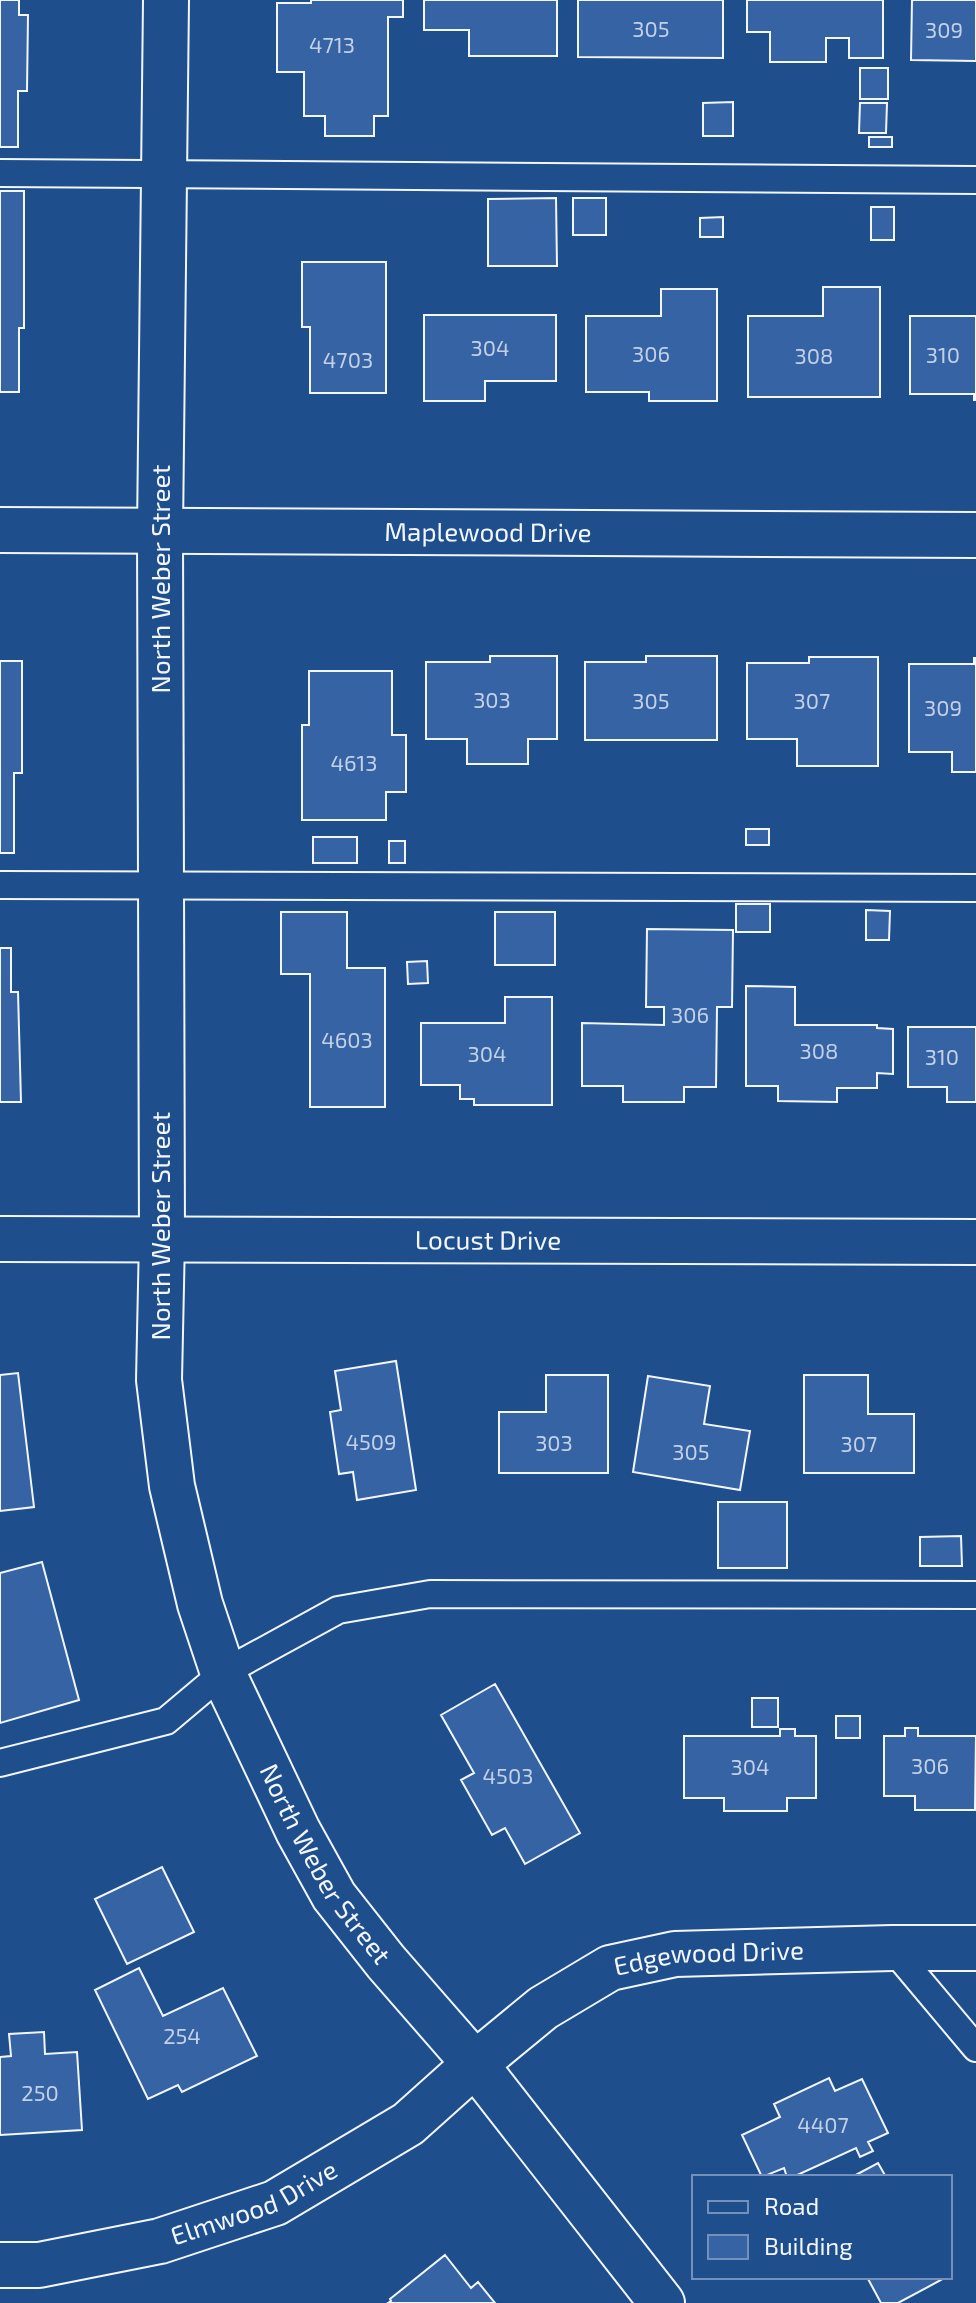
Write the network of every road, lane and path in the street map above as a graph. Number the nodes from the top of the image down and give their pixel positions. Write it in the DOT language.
graph roads {
  1 [pos="166,0"];
  2 [pos="0,173"];
  3 [pos="165,174"];
  4 [pos="976,180"];
  5 [pos="0,530"];
  6 [pos="160,531"];
  7 [pos="976,535"];
  8 [pos="0,885"];
  9 [pos="161,887"];
  10 [pos="976,888"];
  11 [pos="0,1239"];
  12 [pos="162,1239"];
  13 [pos="976,1242"];
  14 [pos="976,1595"];
  15 [pos="223,1673"];
  16 [pos="0,1763"];
  17 [pos="892,1948"];
  18 [pos="976,1948"];
  19 [pos="976,2048"];
  20 [pos="475,2064"];
  21 [pos="0,2265"];
  22 [pos="662,2303"];
  1 -- 3 [label="street, North Weber Street"];
  2 -- 3 [label="lane"];
  3 -- 4 [label="lane"];
  3 -- 6 [label="street, North Weber Street"];
  5 -- 6 [label="street, Maplewood Drive"];
  6 -- 7 [label="street, Maplewood Drive"];
  6 -- 9 [label="street, North Weber Street"];
  8 -- 9 [label="lane"];
  9 -- 10 [label="lane"];
  9 -- 12 [label="street, North Weber Street"];
  11 -- 12 [label="street, Locust Drive"];
  12 -- 13 [label="street, Locust Drive"];
  12 -- 15 [label="street, North Weber Street"];
  14 -- 15 [label="lane"];
  15 -- 16 [label="lane"];
  15 -- 20 [label="street, North Weber Street"];
  17 -- 18 [label="street, Edgewood Drive"];
  17 -- 19 [label="lane"];
  17 -- 20 [label="street, Edgewood Drive"];
  20 -- 21 [label="street, Elmwood Drive"];
  20 -- 22 [label="street, North Weber Street"];
}
